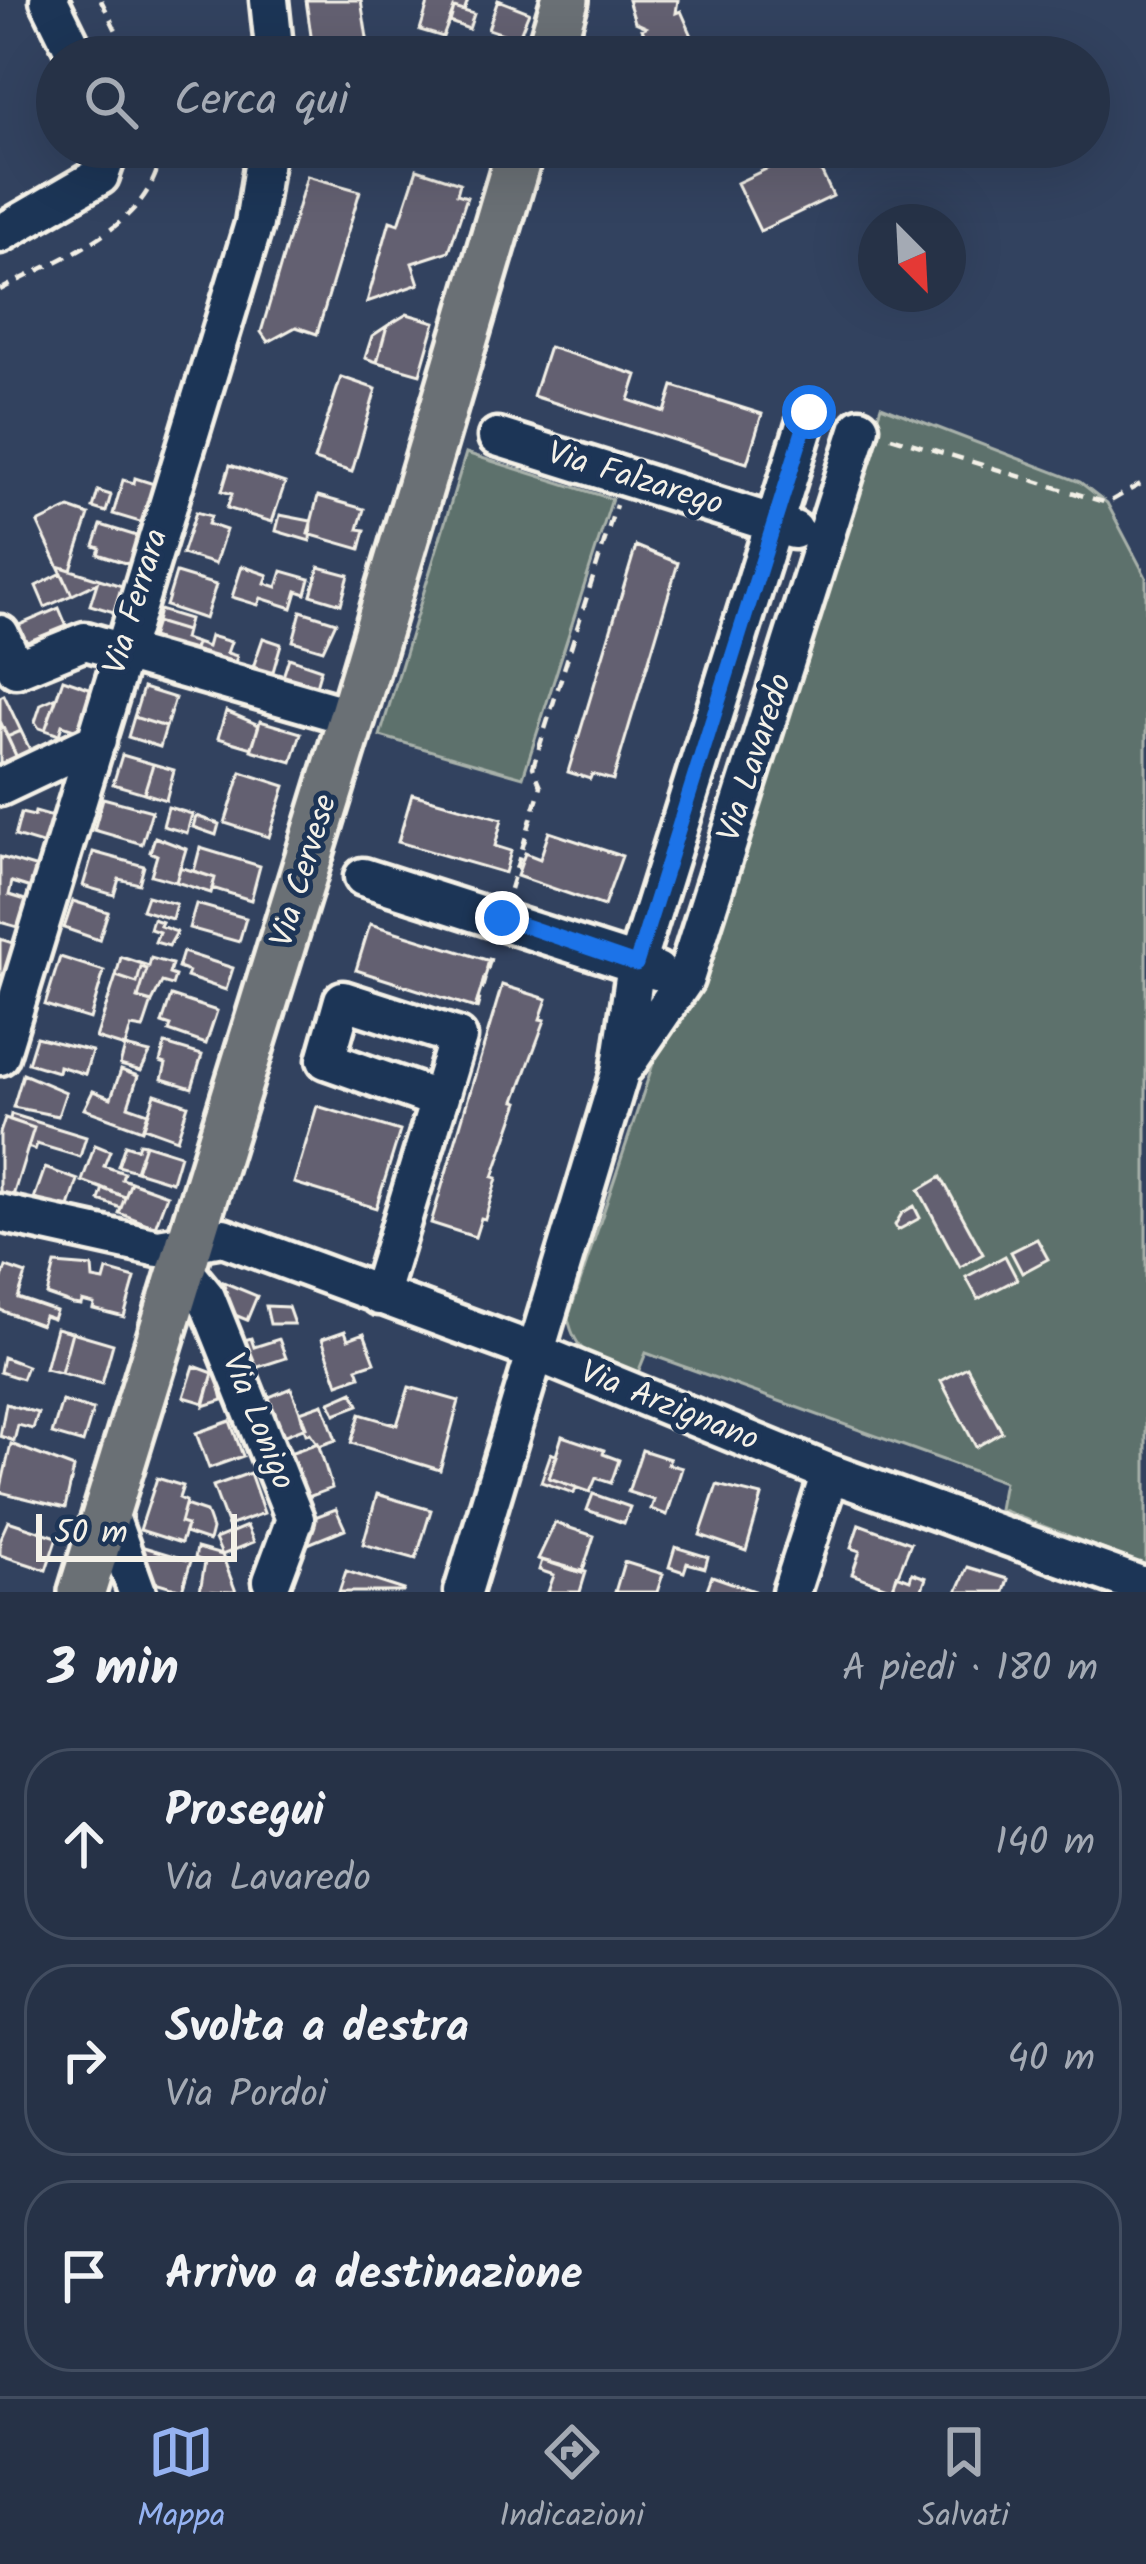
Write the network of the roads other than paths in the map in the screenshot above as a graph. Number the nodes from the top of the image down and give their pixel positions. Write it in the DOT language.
graph roads {
  1 [pos="50,0"];
  2 [pos="269,0"];
  3 [pos="565,0"];
  4 [pos="67,36"];
  5 [pos="273,36"];
  6 [pos="554,36"];
  7 [pos="103,168"];
  8 [pos="263,168"];
  9 [pos="515,168"];
  10 [pos="0,234"];
  11 [pos="809,412"];
  12 [pos="860,427"];
  13 [pos="497,437"];
  14 [pos="774,523"];
  15 [pos="826,540"];
  16 [pos="0,634"];
  17 [pos="122,650"];
  18 [pos="352,717"];
  19 [pos="97,741"];
  20 [pos="0,787"];
  21 [pos="363,877"];
  22 [pos="636,964"];
  23 [pos="685,979"];
  24 [pos="0,1056"];
  25 [pos="620,1072"];
  26 [pos="439,1100"];
  27 [pos="0,1213"];
  28 [pos="188,1256"];
  29 [pos="379,1296"];
  30 [pos="535,1352"];
  31 [pos="830,1473"];
  32 [pos="108,1511"];
  33 [pos="272,1581"];
  34 [pos="1146,1587"];
  35 [pos="82,1592"];
  36 [pos="137,1592"];
  37 [pos="463,1592"];
  38 [pos="790,1592"];
  1 -- 4 [label="street"];
  2 -- 5 [label="street"];
  3 -- 6 [label="main road"];
  7 -- 10 [label="street"];
  8 -- 17 [label="street, Via Ferrara"];
  9 -- 18 [label="main road, Via Cervese"];
  11 -- 14 [label="street, Via Lavaredo"];
  12 -- 15 [label="street, Via Lavaredo"];
  13 -- 14 [label="street, Via Falzarego"];
  14 -- 15 [label="street, Via Falzarego"];
  14 -- 22 [label="street, Via Lavaredo"];
  15 -- 23 [label="street, Via Lavaredo"];
  16 -- 17 [label="street"];
  17 -- 18 [label="street"];
  17 -- 19 [label="street, Via Ferrara"];
  18 -- 28 [label="main road, Via Cervese"];
  19 -- 20 [label="street"];
  19 -- 24 [label="street, Via Ferrara"];
  21 -- 22 [label="street"];
  22 -- 23 [label="street"];
  22 -- 25 [label="street, Via Lavaredo"];
  23 -- 25 [label="street, Via Lavaredo"];
  25 -- 30 [label="street, Via Lavaredo"];
  26 -- 26 [label="street"];
  26 -- 29 [label="street"];
  27 -- 28 [label="street, Via Arzignano"];
  28 -- 29 [label="street, Via Arzignano"];
  28 -- 32 [label="main road, Via Cervese"];
  28 -- 33 [label="street, Via Lonigo"];
  29 -- 30 [label="street, Via Arzignano"];
  30 -- 31 [label="street, Via Arzignano"];
  30 -- 37 [label="street, Via Lavaredo"];
  31 -- 34 [label="street, Via Arzignano"];
  31 -- 38 [label="street"];
  32 -- 35 [label="main road, Via Cervese"];
  32 -- 36 [label="street"];
}
